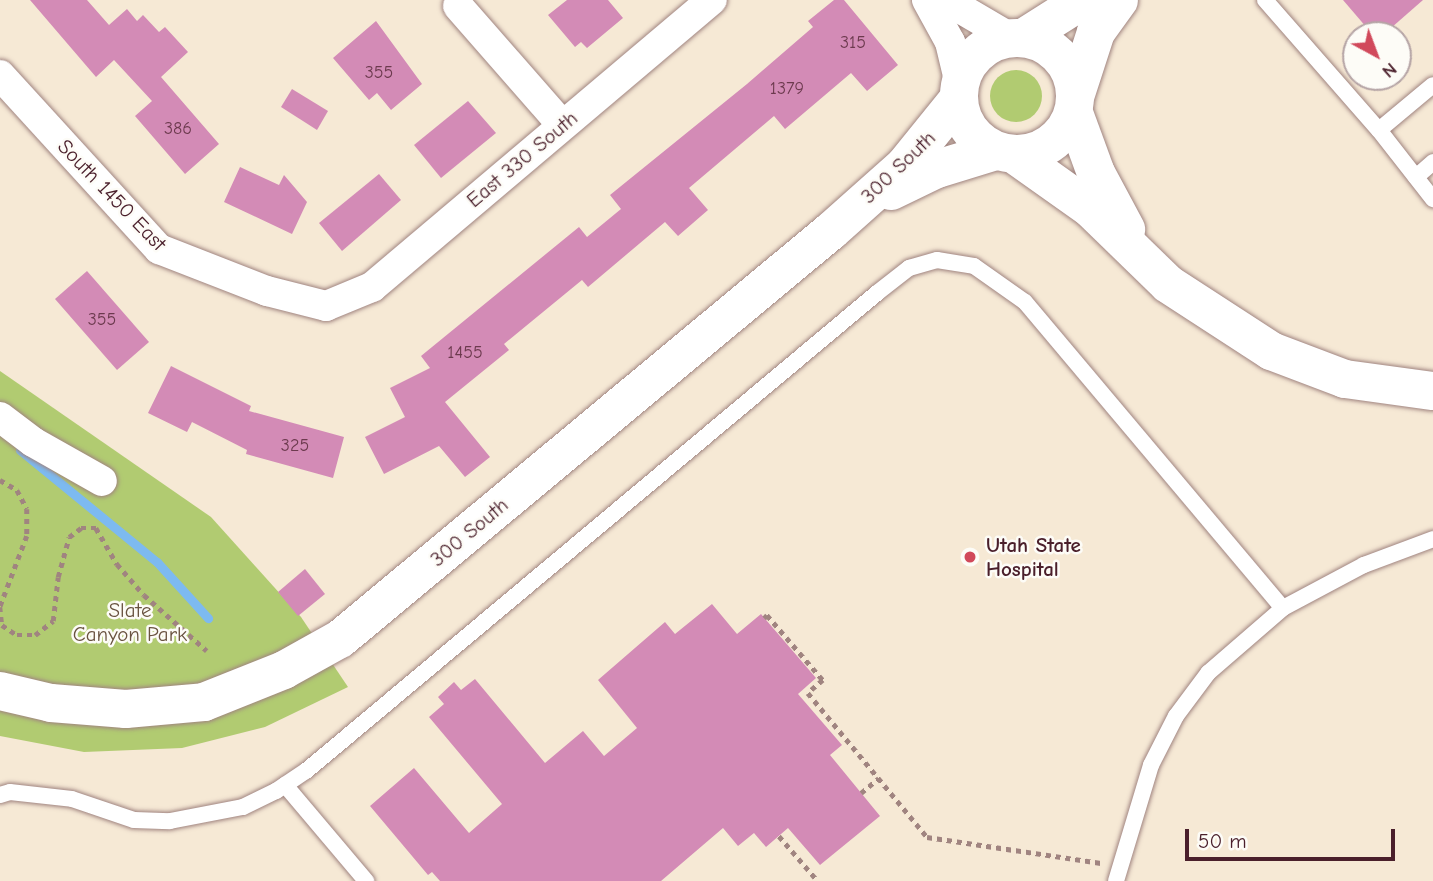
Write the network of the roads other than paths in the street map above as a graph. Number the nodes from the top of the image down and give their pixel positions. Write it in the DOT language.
graph roads {
  1 [pos="712,0"];
  2 [pos="927,0"];
  3 [pos="946,0"];
  4 [pos="1083,0"];
  5 [pos="1119,0"];
  6 [pos="1265,0"];
  7 [pos="458,5"];
  8 [pos="1017,38"];
  9 [pos="0,75"];
  10 [pos="1433,85"];
  11 [pos="960,91"];
  12 [pos="1075,104"];
  13 [pos="562,125"];
  14 [pos="1379,130"];
  15 [pos="1005,153"];
  16 [pos="1433,162"];
  17 [pos="1416,177"];
  18 [pos="1433,198"];
  19 [pos="831,231"];
  20 [pos="1154,270"];
  21 [pos="326,306"];
  22 [pos="1433,391"];
  23 [pos="0,417"];
  24 [pos="102,481"];
  25 [pos="1433,539"];
  26 [pos="1283,608"];
  27 [pos="0,691"];
  28 [pos="285,785"];
  29 [pos="0,795"];
  30 [pos="1117,874"];
  31 [pos="366,881"];
  1 -- 13 [label="street, East 330 South"];
  2 -- 11 [label="street"];
  3 -- 8 [label="street"];
  4 -- 8 [label="street"];
  5 -- 12 [label="street"];
  6 -- 14 [label="lane"];
  7 -- 13 [label="street"];
  8 -- 11 [label="street"];
  8 -- 12 [label="street"];
  9 -- 21 [label="street, South 1450 East"];
  10 -- 14 [label="lane"];
  11 -- 15 [label="street"];
  11 -- 19 [label="street, 300 South"];
  12 -- 15 [label="street"];
  12 -- 20 [label="street"];
  13 -- 21 [label="street, East 330 South"];
  14 -- 17 [label="lane"];
  15 -- 19 [label="street, 300 South"];
  15 -- 20 [label="street"];
  16 -- 17 [label="lane"];
  17 -- 18 [label="lane"];
  19 -- 27 [label="street, 300 South"];
  20 -- 22 [label="street"];
  23 -- 24 [label="street"];
  25 -- 26 [label="lane"];
  26 -- 28 [label="lane"];
  26 -- 30 [label="lane"];
  28 -- 29 [label="lane"];
  28 -- 31 [label="lane"];
}
